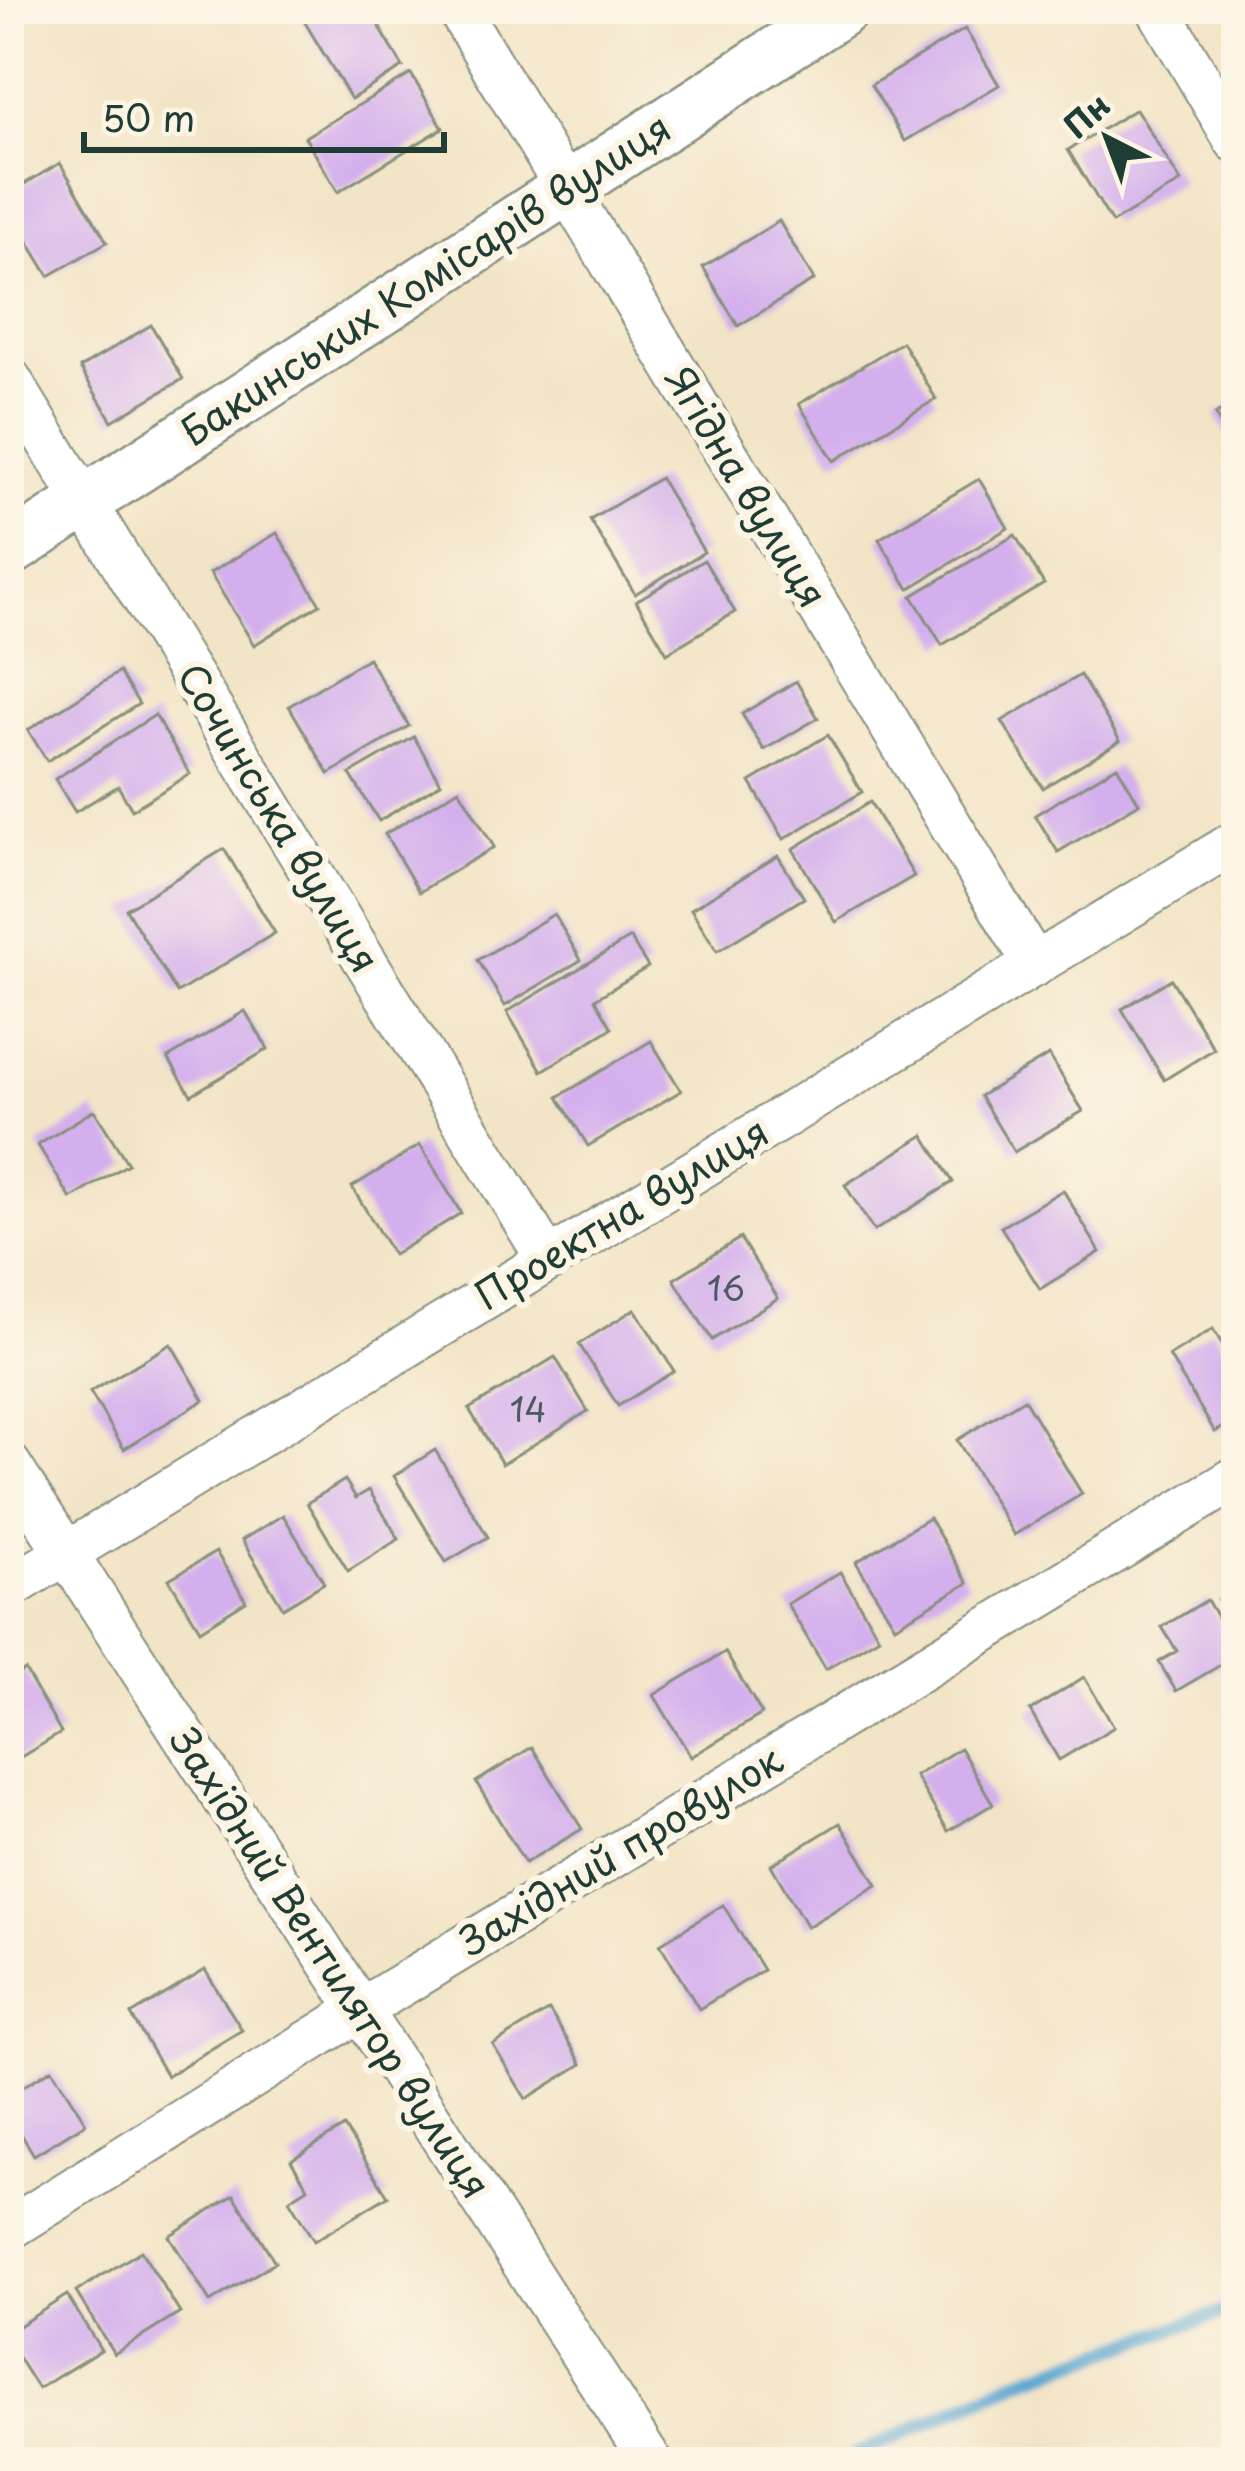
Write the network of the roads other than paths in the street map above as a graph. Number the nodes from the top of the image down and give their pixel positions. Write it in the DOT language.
graph roads {
  1 [pos="458,9"];
  2 [pos="843,9"];
  3 [pos="1158,9"];
  4 [pos="1236,141"];
  5 [pos="566,189"];
  6 [pos="9,378"];
  7 [pos="85,502"];
  8 [pos="9,551"];
  9 [pos="1236,842"];
  10 [pos="1035,965"];
  11 [pos="547,1258"];
  12 [pos="9,1464"];
  13 [pos="1236,1478"];
  14 [pos="67,1553"];
  15 [pos="9,1588"];
  16 [pos="360,2010"];
  17 [pos="9,2229"];
  18 [pos="651,2462"];
  1 -- 5 [label="street, Ягідна вулиця"];
  2 -- 5 [label="street, Бакинських Комісарів вулиця"];
  3 -- 4 [label="street"];
  5 -- 7 [label="street, Бакинських Комісарів вулиця"];
  5 -- 10 [label="street, Ягідна вулиця"];
  6 -- 7 [label="street, Сочинська вулиця"];
  7 -- 8 [label="street, Бакинських Комісарів вулиця"];
  7 -- 11 [label="street, Сочинська вулиця"];
  9 -- 10 [label="street, Проектна вулиця"];
  10 -- 11 [label="street, Проектна вулиця"];
  11 -- 14 [label="street, Проектна вулиця"];
  12 -- 14 [label="street, Західний Вентилятор вулиця"];
  13 -- 16 [label="street, Західний провулок"];
  14 -- 15 [label="street, Проектна вулиця"];
  14 -- 16 [label="street, Західний Вентилятор вулиця"];
  16 -- 17 [label="street, Західний провулок"];
  16 -- 18 [label="street, Західний Вентилятор вулиця"];
}
